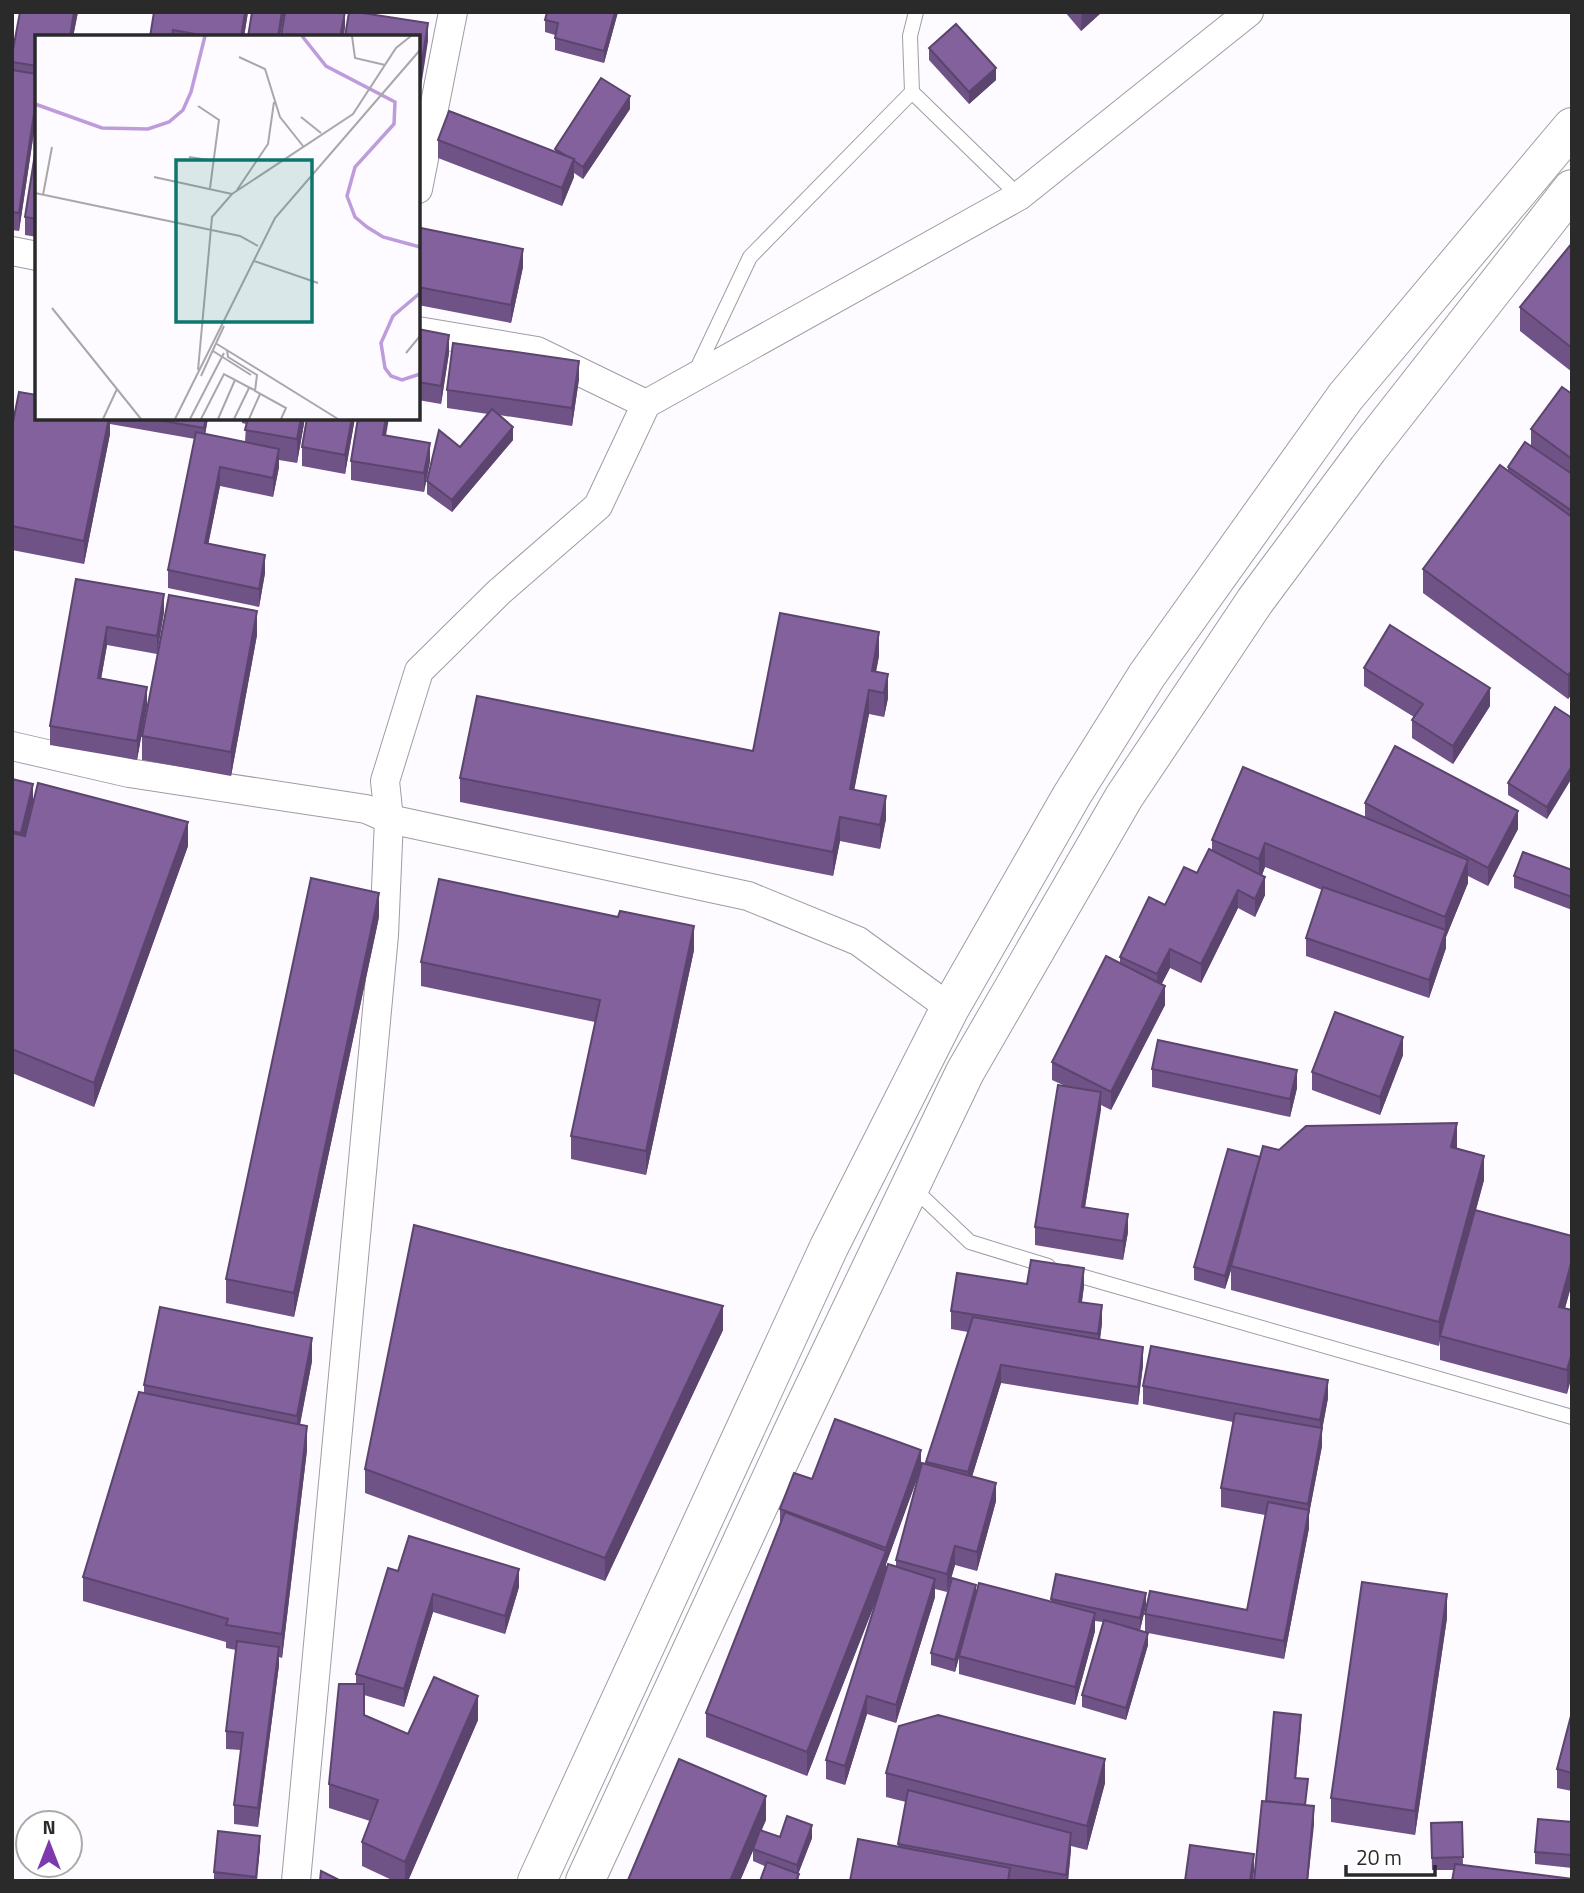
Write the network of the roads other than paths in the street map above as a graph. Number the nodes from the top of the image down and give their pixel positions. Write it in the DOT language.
graph roads {
  1 [pos="916,12"];
  2 [pos="1249,12"];
  3 [pos="446,13"];
  4 [pos="912,92"];
  5 [pos="1572,127"];
  6 [pos="420,176"];
  7 [pos="1572,189"];
  8 [pos="1019,196"];
  9 [pos="12,251"];
  10 [pos="35,256"];
  11 [pos="420,331"];
  12 [pos="692,378"];
  13 [pos="646,404"];
  14 [pos="12,746"];
  15 [pos="389,819"];
  16 [pos="950,1008"];
  17 [pos="911,1186"];
  18 [pos="1572,1417"];
  19 [pos="657,1621"];
  20 [pos="697,1639"];
  21 [pos="296,1881"];
  22 [pos="537,1881"];
  23 [pos="584,1881"];
  1 -- 4 [label="lane"];
  2 -- 8 [label="street"];
  3 -- 6 [label="street"];
  4 -- 8 [label="lane"];
  4 -- 12 [label="lane"];
  5 -- 16 [label="main road"];
  7 -- 17 [label="main road"];
  8 -- 12 [label="street"];
  9 -- 10 [label="street"];
  11 -- 13 [label="street"];
  12 -- 13 [label="street"];
  13 -- 15 [label="street"];
  14 -- 15 [label="street"];
  15 -- 16 [label="street"];
  15 -- 21 [label="street"];
  16 -- 19 [label="main road"];
  17 -- 18 [label="lane"];
  17 -- 20 [label="main road"];
  19 -- 20 [label="main road"];
  19 -- 22 [label="main road"];
  20 -- 23 [label="main road"];
}
